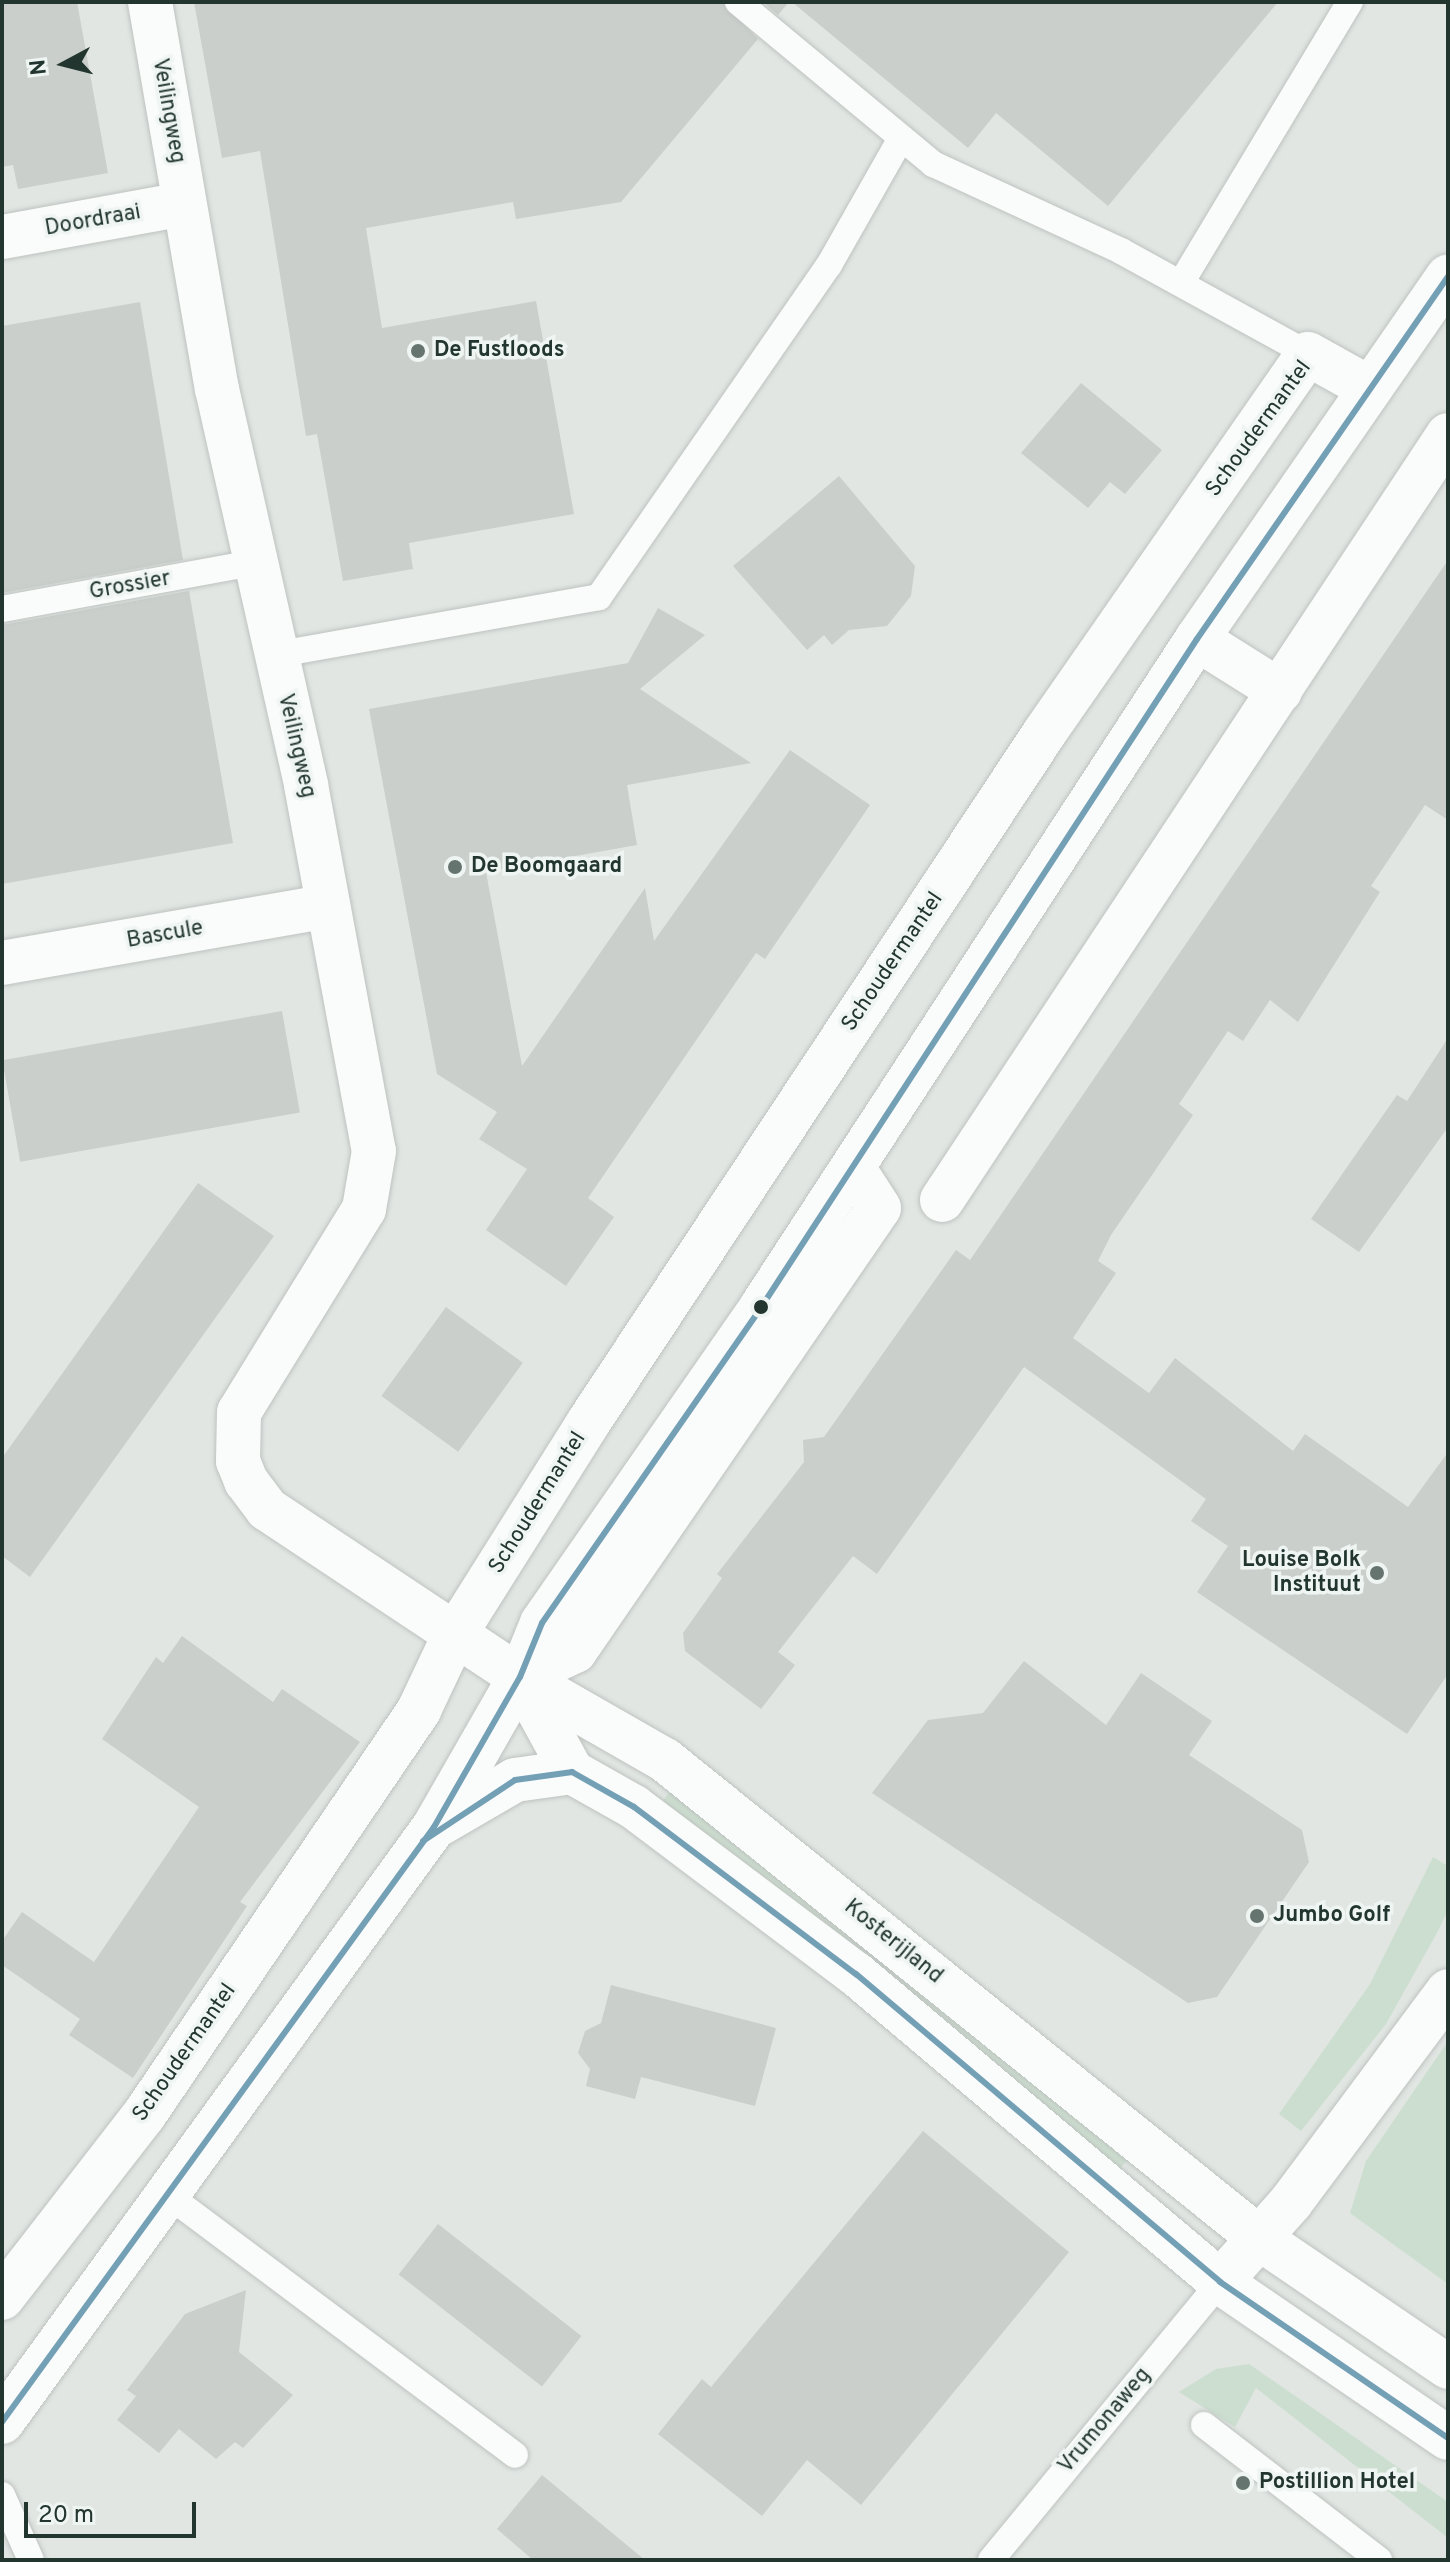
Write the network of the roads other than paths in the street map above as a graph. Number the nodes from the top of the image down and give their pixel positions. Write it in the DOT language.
graph roads {
  1 [pos="150,2"];
  2 [pos="738,2"];
  3 [pos="1350,2"];
  4 [pos="901,138"];
  5 [pos="184,204"];
  6 [pos="2,237"];
  7 [pos="1448,276"];
  8 [pos="1181,283"];
  9 [pos="1308,354"];
  10 [pos="1369,388"];
  11 [pos="1448,435"];
  12 [pos="259,562"];
  13 [pos="2,609"];
  14 [pos="1197,639"];
  15 [pos="274,655"];
  16 [pos="1280,691"];
  17 [pos="328,906"];
  18 [pos="2,963"];
  19 [pos="942,1200"];
  20 [pos="454,1636"];
  21 [pos="520,1677"];
  22 [pos="572,1772"];
  23 [pos="434,1827"];
  24 [pos="1448,1991"];
  25 [pos="169,2196"];
  26 [pos="1259,2238"];
  27 [pos="1220,2282"];
  28 [pos="2,2298"];
  29 [pos="1448,2367"];
  30 [pos="2,2422"];
  31 [pos="1204,2425"];
  32 [pos="1448,2438"];
  33 [pos="515,2455"];
  34 [pos="2,2495"];
  35 [pos="31,2560"];
  36 [pos="991,2560"];
  37 [pos="1379,2560"];
  1 -- 5 [label="street, Veilingweg"];
  2 -- 4 [label="lane"];
  3 -- 8 [label="lane"];
  4 -- 8 [label="lane"];
  4 -- 15 [label="lane"];
  5 -- 6 [label="street, Doordraai"];
  5 -- 12 [label="street, Veilingweg"];
  7 -- 10 [label="street"];
  8 -- 9 [label="lane"];
  9 -- 10 [label="street, Schoudermantel"];
  9 -- 20 [label="street, Schoudermantel"];
  10 -- 14 [label="street"];
  11 -- 16 [label="street"];
  12 -- 13 [label="lane, Grossier"];
  12 -- 15 [label="street, Veilingweg"];
  14 -- 16 [label="street"];
  14 -- 21 [label="street"];
  15 -- 17 [label="street, Veilingweg"];
  16 -- 19 [label="street"];
  17 -- 18 [label="street, Bascule"];
  17 -- 20 [label="street, Veilingweg"];
  20 -- 21 [label="street"];
  20 -- 28 [label="street, Schoudermantel"];
  21 -- 22 [label="street"];
  21 -- 23 [label="street"];
  21 -- 26 [label="street, Kosterijland"];
  22 -- 23 [label="street"];
  22 -- 27 [label="street"];
  23 -- 25 [label="street"];
  24 -- 26 [label="street"];
  25 -- 30 [label="street"];
  25 -- 33 [label="lane"];
  26 -- 27 [label="street"];
  26 -- 29 [label="street, Kosterijland"];
  27 -- 32 [label="street"];
  27 -- 36 [label="lane, Vrumonaweg"];
  31 -- 37 [label="lane"];
  34 -- 35 [label="lane"];
}
